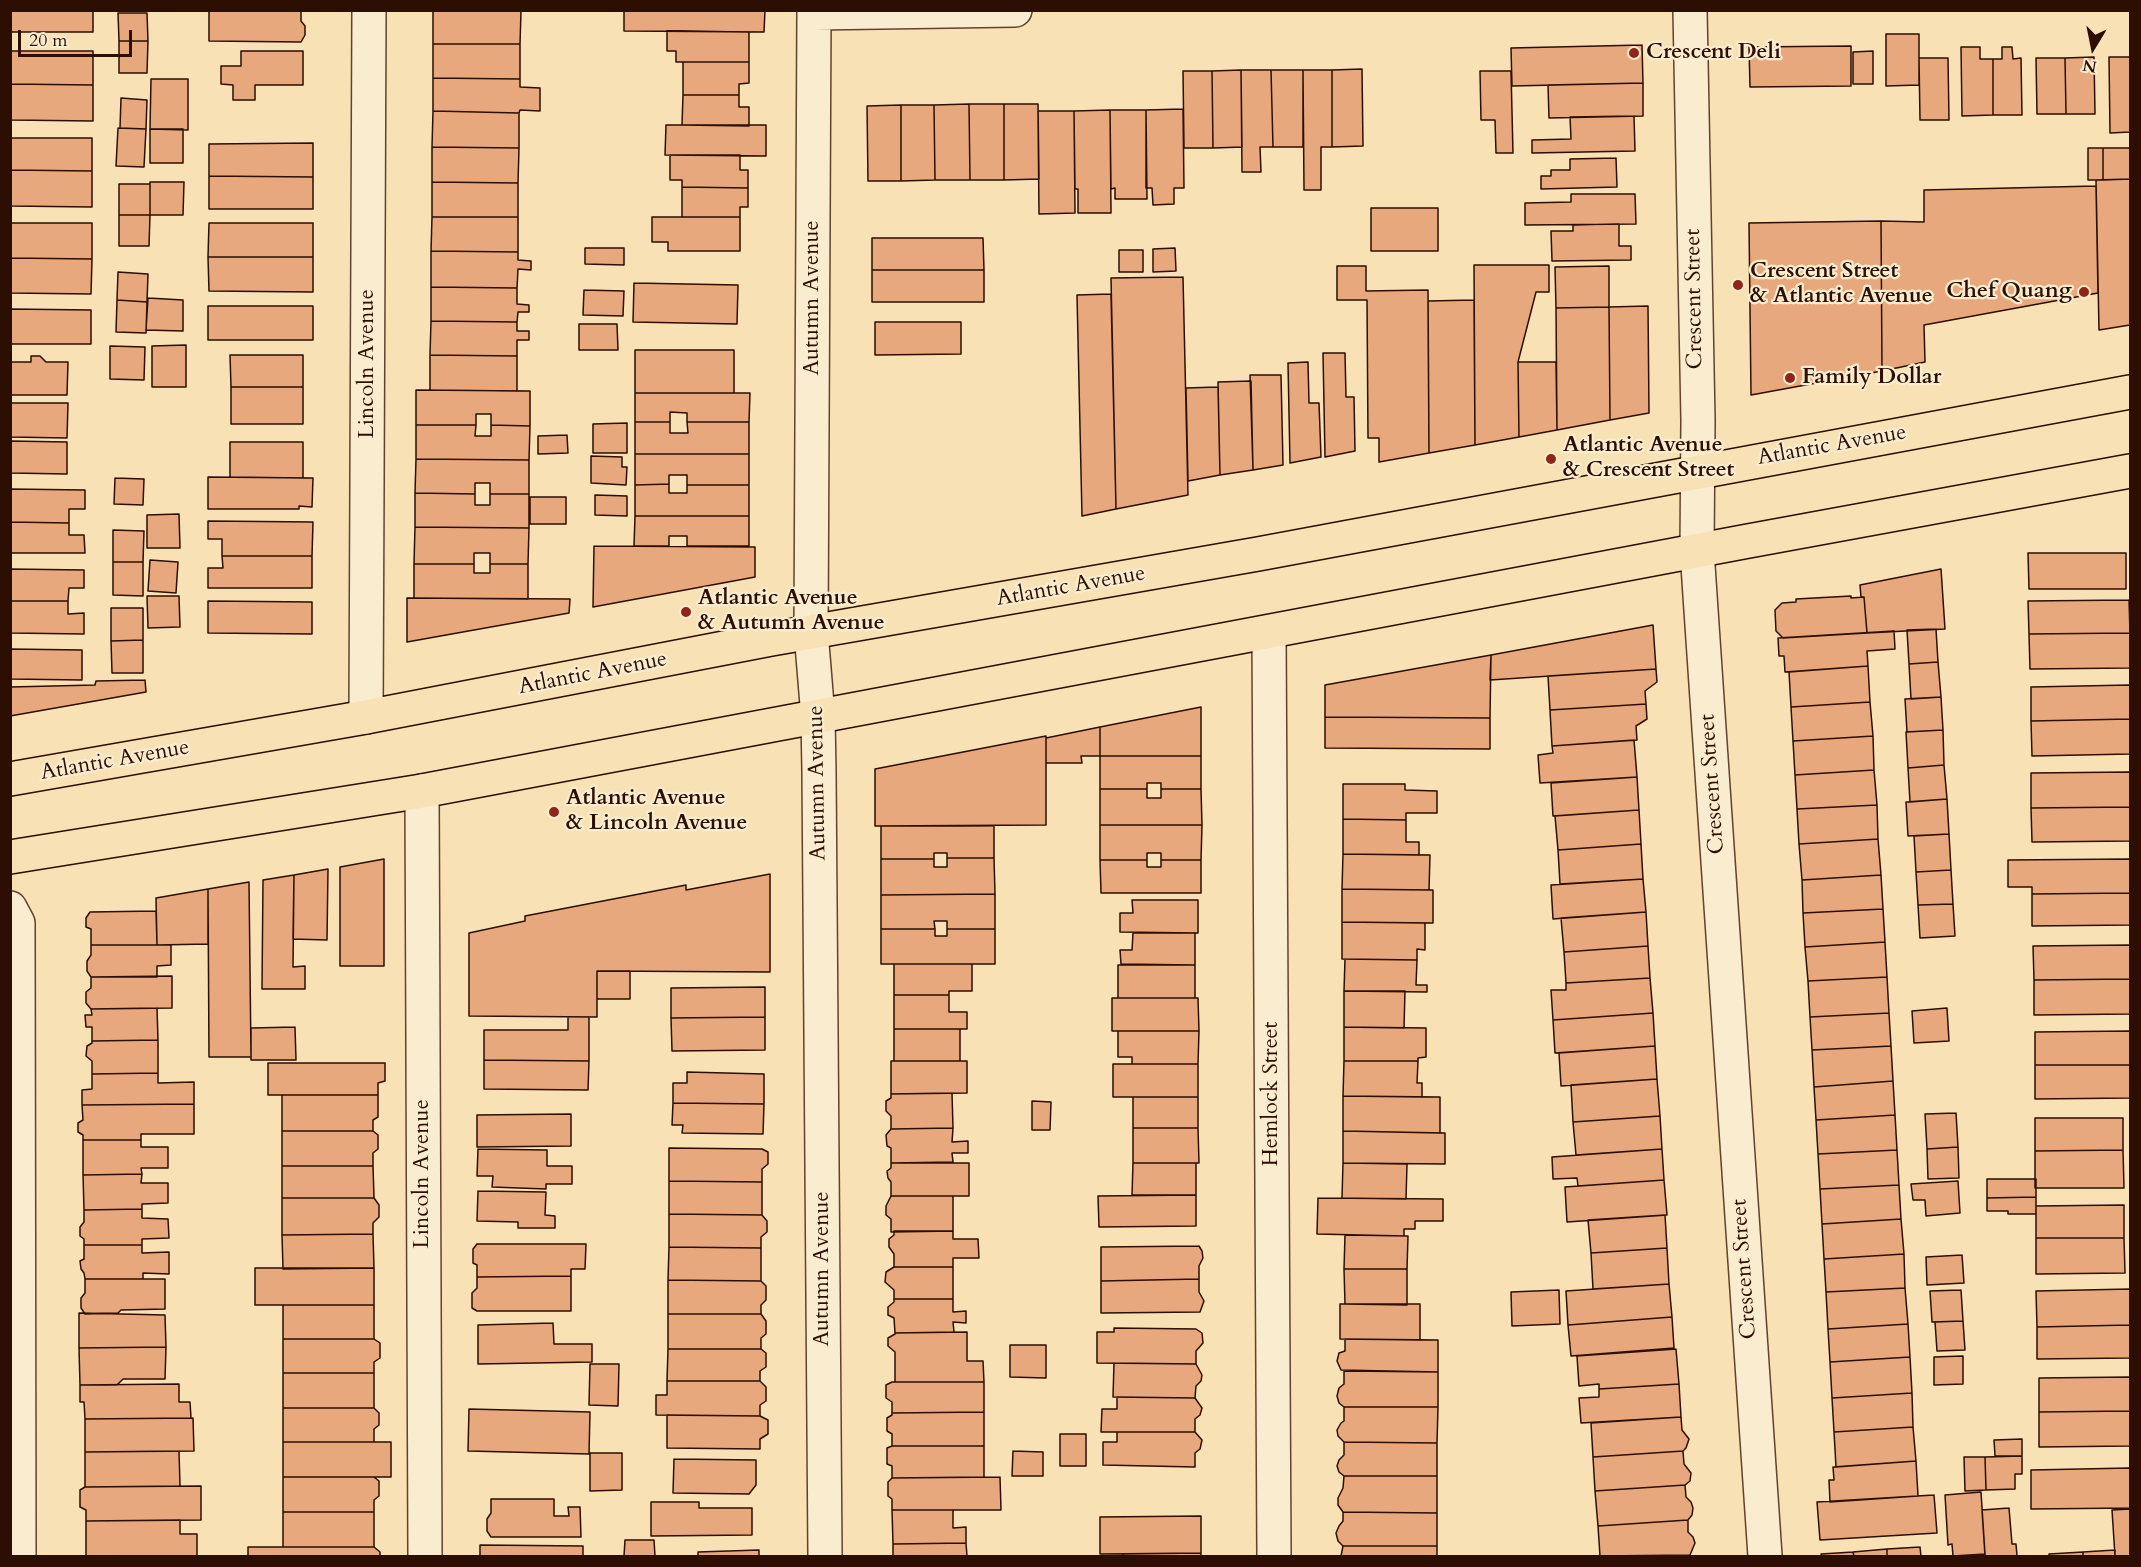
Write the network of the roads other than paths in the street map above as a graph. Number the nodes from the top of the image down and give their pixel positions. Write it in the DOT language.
graph roads {
  1 [pos="369,10"];
  2 [pos="1015,10"];
  3 [pos="1690,10"];
  4 [pos="814,12"];
  5 [pos="2130,392"];
  6 [pos="1697,471"];
  7 [pos="2130,471"];
  8 [pos="1697,551"];
  9 [pos="811,632"];
  10 [pos="1269,632"];
  11 [pos="366,717"];
  12 [pos="818,717"];
  13 [pos="10,779"];
  14 [pos="422,791"];
  15 [pos="10,857"];
  16 [pos="10,908"];
  17 [pos="19,1557"];
  18 [pos="425,1557"];
  19 [pos="825,1557"];
  20 [pos="1274,1557"];
  21 [pos="1765,1557"];
  1 -- 11 [label="street, Lincoln Avenue"];
  2 -- 4 [label="street"];
  3 -- 6 [label="street, Crescent Street"];
  4 -- 9 [label="street, Autumn Avenue"];
  5 -- 6 [label="main road, Atlantic Avenue"];
  6 -- 8 [label="street, Crescent Street"];
  6 -- 9 [label="main road, Atlantic Avenue"];
  7 -- 8 [label="main road"];
  8 -- 10 [label="main road"];
  8 -- 21 [label="street, Crescent Street"];
  9 -- 11 [label="main road, Atlantic Avenue"];
  9 -- 12 [label="street, Autumn Avenue"];
  10 -- 12 [label="main road"];
  10 -- 20 [label="street, Hemlock Street"];
  11 -- 13 [label="main road, Atlantic Avenue"];
  12 -- 14 [label="main road"];
  12 -- 19 [label="street, Autumn Avenue"];
  14 -- 15 [label="main road"];
  14 -- 18 [label="street, Lincoln Avenue"];
  16 -- 17 [label="street"];
}
